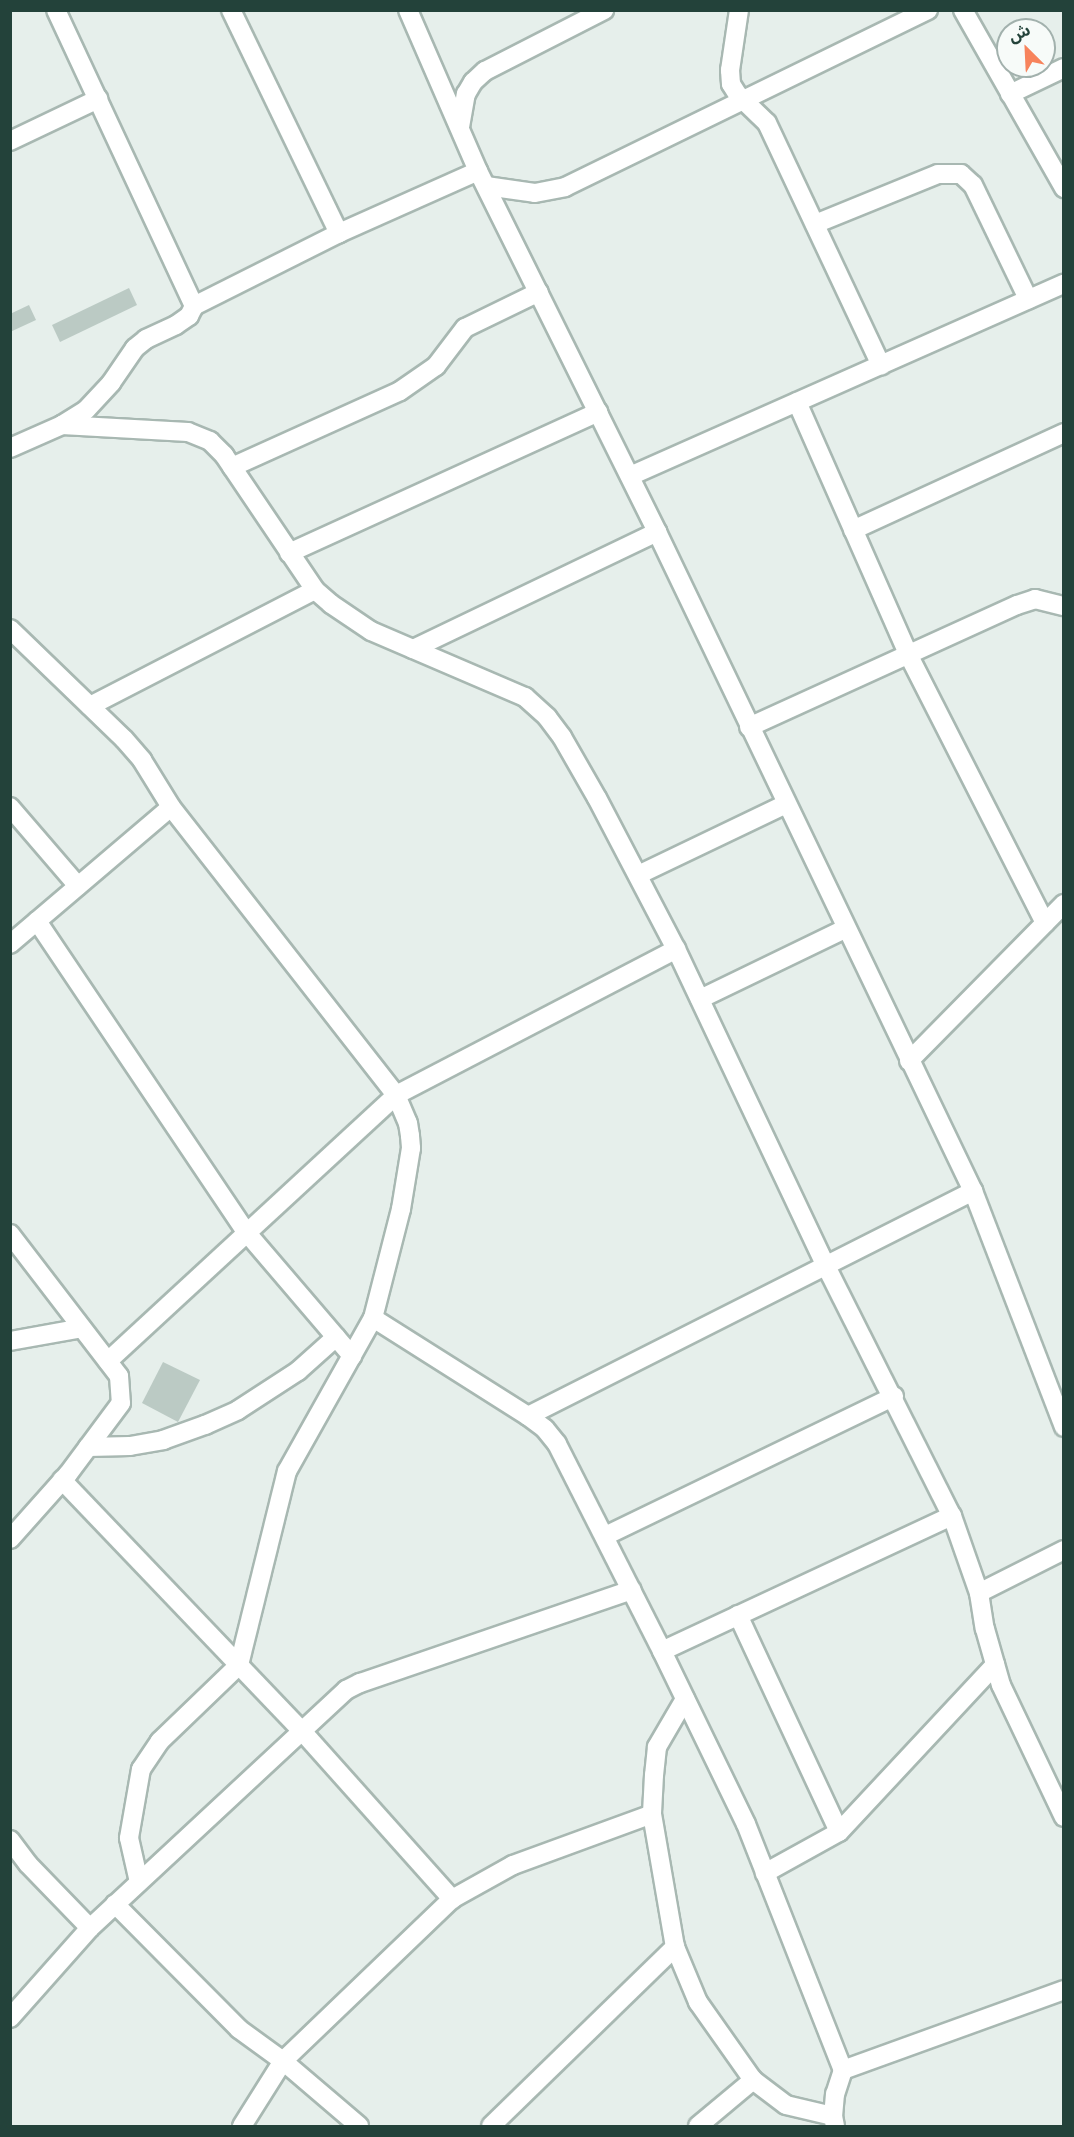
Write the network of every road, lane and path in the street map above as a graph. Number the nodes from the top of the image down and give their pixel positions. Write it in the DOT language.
graph roads {
  1 [pos="56,10"];
  2 [pos="231,10"];
  3 [pos="408,10"];
  4 [pos="604,10"];
  5 [pos="739,10"];
  6 [pos="927,10"];
  7 [pos="963,10"];
  8 [pos="1064,68"];
  9 [pos="1010,94"];
  10 [pos="98,99"];
  11 [pos="744,101"];
  12 [pos="460,128"];
  13 [pos="10,141"];
  14 [pos="482,178"];
  15 [pos="1064,188"];
  16 [pos="815,224"];
  17 [pos="339,234"];
  18 [pos="1064,284"];
  19 [pos="539,292"];
  20 [pos="1028,299"];
  21 [pos="194,306"];
  22 [pos="881,365"];
  23 [pos="797,402"];
  24 [pos="598,412"];
  25 [pos="62,425"];
  26 [pos="1064,433"];
  27 [pos="10,448"];
  28 [pos="232,467"];
  29 [pos="630,476"];
  30 [pos="853,530"];
  31 [pos="657,532"];
  32 [pos="289,553"];
  33 [pos="315,590"];
  34 [pos="1064,606"];
  35 [pos="10,629"];
  36 [pos="413,649"];
  37 [pos="908,654"];
  38 [pos="90,706"];
  39 [pos="749,727"];
  40 [pos="786,804"];
  41 [pos="10,807"];
  42 [pos="171,807"];
  43 [pos="638,875"];
  44 [pos="78,886"];
  45 [pos="1064,904"];
  46 [pos="37,921"];
  47 [pos="1045,923"];
  48 [pos="845,929"];
  49 [pos="10,944"];
  50 [pos="676,949"];
  51 [pos="700,999"];
  52 [pos="909,1060"];
  53 [pos="396,1095"];
  54 [pos="973,1191"];
  55 [pos="247,1233"];
  56 [pos="10,1234"];
  57 [pos="826,1266"];
  58 [pos="373,1318"];
  59 [pos="82,1328"];
  60 [pos="336,1337"];
  61 [pos="10,1341"];
  62 [pos="352,1356"];
  63 [pos="108,1361"];
  64 [pos="894,1396"];
  65 [pos="528,1416"];
  66 [pos="1064,1427"];
  67 [pos="88,1447"];
  68 [pos="62,1480"];
  69 [pos="952,1516"];
  70 [pos="605,1536"];
  71 [pos="10,1539"];
  72 [pos="1064,1550"];
  73 [pos="631,1590"];
  74 [pos="979,1593"];
  75 [pos="738,1615"];
  76 [pos="662,1651"];
  77 [pos="239,1665"];
  78 [pos="995,1665"];
  79 [pos="685,1699"];
  80 [pos="301,1730"];
  81 [pos="652,1814"];
  82 [pos="1064,1817"];
  83 [pos="839,1832"];
  84 [pos="10,1840"];
  85 [pos="765,1873"];
  86 [pos="139,1882"];
  87 [pos="452,1899"];
  88 [pos="115,1904"];
  89 [pos="90,1928"];
  90 [pos="675,1947"];
  91 [pos="1064,1990"];
  92 [pos="10,2018"];
  93 [pos="283,2061"];
  94 [pos="843,2070"];
  95 [pos="753,2080"];
  96 [pos="834,2121"];
  97 [pos="242,2127"];
  98 [pos="359,2127"];
  99 [pos="491,2127"];
  100 [pos="698,2127"];
  1 -- 10 [label="street"];
  2 -- 17 [label="street"];
  3 -- 12 [label="street"];
  4 -- 12 [label="street"];
  5 -- 11 [label="street"];
  6 -- 11 [label="street"];
  7 -- 9 [label="street"];
  8 -- 9 [label="street"];
  9 -- 15 [label="street"];
  10 -- 13 [label="street"];
  10 -- 21 [label="street"];
  11 -- 14 [label="street"];
  11 -- 16 [label="street"];
  12 -- 14 [label="street"];
  14 -- 17 [label="street"];
  14 -- 19 [label="street"];
  16 -- 20 [label="street"];
  16 -- 22 [label="street"];
  17 -- 21 [label="street"];
  18 -- 20 [label="street"];
  19 -- 24 [label="street"];
  19 -- 28 [label="street"];
  20 -- 22 [label="street"];
  21 -- 25 [label="street"];
  22 -- 23 [label="street"];
  23 -- 29 [label="street"];
  23 -- 30 [label="street"];
  24 -- 29 [label="street"];
  24 -- 32 [label="street"];
  25 -- 27 [label="street"];
  25 -- 28 [label="street"];
  26 -- 30 [label="street"];
  28 -- 32 [label="street"];
  29 -- 31 [label="street"];
  30 -- 37 [label="street"];
  31 -- 36 [label="street"];
  31 -- 39 [label="street"];
  32 -- 33 [label="street"];
  33 -- 36 [label="street"];
  33 -- 38 [label="street"];
  34 -- 37 [label="street"];
  35 -- 38 [label="street"];
  36 -- 43 [label="street"];
  37 -- 39 [label="street"];
  37 -- 47 [label="street"];
  38 -- 42 [label="street"];
  39 -- 40 [label="street"];
  40 -- 43 [label="street"];
  40 -- 48 [label="street"];
  41 -- 44 [label="street"];
  42 -- 44 [label="street"];
  42 -- 53 [label="street"];
  43 -- 50 [label="street"];
  44 -- 46 [label="street"];
  45 -- 47 [label="street"];
  46 -- 49 [label="street"];
  46 -- 55 [label="street"];
  47 -- 52 [label="street"];
  48 -- 51 [label="street"];
  48 -- 52 [label="street"];
  50 -- 51 [label="street"];
  50 -- 53 [label="street"];
  51 -- 57 [label="street"];
  52 -- 54 [label="street"];
  53 -- 55 [label="street"];
  53 -- 58 [label="street"];
  54 -- 57 [label="street"];
  54 -- 66 [label="street"];
  55 -- 60 [label="street"];
  55 -- 63 [label="street"];
  56 -- 59 [label="street"];
  57 -- 64 [label="street"];
  57 -- 65 [label="street"];
  58 -- 62 [label="street"];
  58 -- 65 [label="street"];
  59 -- 61 [label="street"];
  59 -- 63 [label="street"];
  60 -- 62 [label="street"];
  60 -- 67 [label="street"];
  62 -- 77 [label="street"];
  63 -- 67 [label="street"];
  64 -- 69 [label="street"];
  64 -- 70 [label="street"];
  65 -- 70 [label="street"];
  67 -- 68 [label="street"];
  68 -- 71 [label="street"];
  68 -- 77 [label="street"];
  69 -- 74 [label="street"];
  69 -- 75 [label="street"];
  70 -- 73 [label="street"];
  72 -- 74 [label="street"];
  73 -- 76 [label="street"];
  73 -- 80 [label="street"];
  74 -- 78 [label="street"];
  75 -- 76 [label="street"];
  75 -- 83 [label="street"];
  76 -- 79 [label="street"];
  77 -- 80 [label="street"];
  77 -- 86 [label="street"];
  78 -- 82 [label="street"];
  78 -- 83 [label="street"];
  79 -- 81 [label="street"];
  79 -- 85 [label="street"];
  80 -- 86 [label="street"];
  80 -- 87 [label="street"];
  81 -- 87 [label="street"];
  81 -- 90 [label="street"];
  83 -- 85 [label="street"];
  84 -- 89 [label="street"];
  85 -- 94 [label="street"];
  86 -- 88 [label="street"];
  87 -- 93 [label="street"];
  88 -- 89 [label="street"];
  88 -- 93 [label="street"];
  89 -- 92 [label="street"];
  90 -- 95 [label="street"];
  90 -- 99 [label="street"];
  91 -- 94 [label="street"];
  93 -- 97 [label="street"];
  93 -- 98 [label="street"];
  94 -- 96 [label="street"];
  95 -- 96 [label="street"];
  95 -- 100 [label="street"];
}
